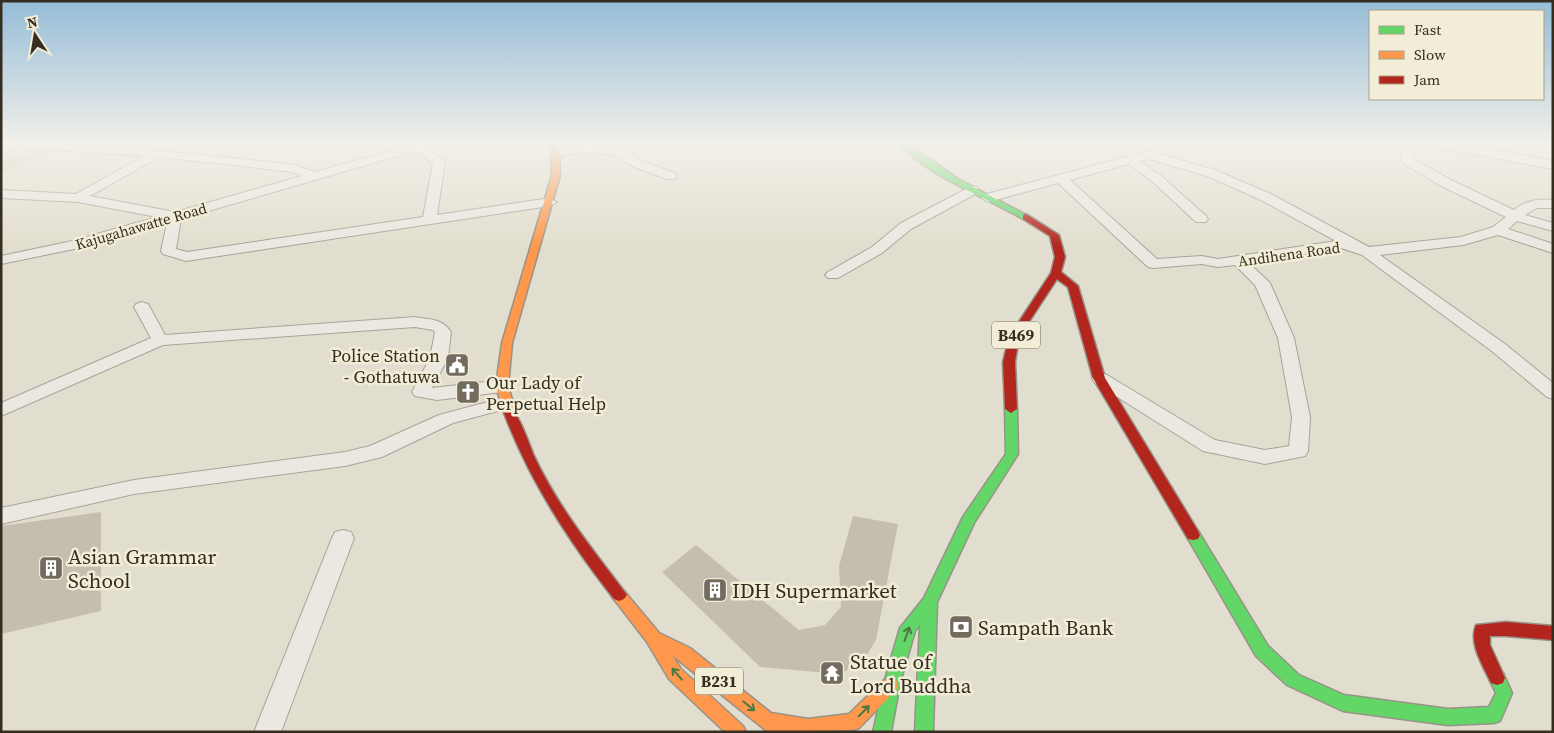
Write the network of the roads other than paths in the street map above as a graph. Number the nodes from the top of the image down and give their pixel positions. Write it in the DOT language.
graph roads {
  1 [pos="113,178"];
  2 [pos="307,178"];
  3 [pos="436,178"];
  4 [pos="555,178"];
  5 [pos="952,178"];
  6 [pos="1061,178"];
  7 [pos="1156,178"];
  8 [pos="1221,178"];
  9 [pos="1438,178"];
  10 [pos="972,190"];
  11 [pos="1,194"];
  12 [pos="78,198"];
  13 [pos="988,198"];
  14 [pos="550,202"];
  15 [pos="1553,204"];
  16 [pos="175,216"];
  17 [pos="1515,216"];
  18 [pos="1201,219"];
  19 [pos="429,220"];
  20 [pos="1553,227"];
  21 [pos="1498,230"];
  22 [pos="1553,249"];
  23 [pos="1367,252"];
  24 [pos="1,260"];
  25 [pos="1239,261"];
  26 [pos="1056,272"];
  27 [pos="833,275"];
  28 [pos="142,308"];
  29 [pos="160,340"];
  30 [pos="1099,378"];
  31 [pos="1553,393"];
  32 [pos="504,395"];
  33 [pos="1,410"];
  34 [pos="1,516"];
  35 [pos="344,538"];
  36 [pos="929,602"];
  37 [pos="1553,633"];
  38 [pos="653,637"];
  39 [pos="892,682"];
  40 [pos="768,721"];
  41 [pos="267,732"];
  42 [pos="737,732"];
  43 [pos="781,732"];
  44 [pos="882,732"];
  45 [pos="924,732"];
  1 -- 12 [label="street"];
  2 -- 16 [label="street, Kajugahawatte Road"];
  3 -- 19 [label="street"];
  4 -- 14 [label="main road, B231"];
  5 -- 10 [label="main road, B469"];
  6 -- 13 [label="street"];
  6 -- 25 [label="street, Andihena Road"];
  7 -- 18 [label="street"];
  8 -- 23 [label="street"];
  9 -- 17 [label="street"];
  10 -- 13 [label="main road, B469"];
  10 -- 27 [label="street"];
  11 -- 12 [label="street"];
  12 -- 16 [label="street"];
  13 -- 26 [label="main road, B469"];
  14 -- 19 [label="street"];
  14 -- 32 [label="main road, B231"];
  15 -- 17 [label="street, Andihena Road"];
  16 -- 19 [label="street"];
  16 -- 24 [label="street, Kajugahawatte Road"];
  17 -- 20 [label="street"];
  17 -- 21 [label="street, Andihena Road"];
  21 -- 22 [label="street"];
  21 -- 23 [label="street, Andihena Road"];
  23 -- 25 [label="street, Andihena Road"];
  23 -- 31 [label="street"];
  25 -- 30 [label="street"];
  26 -- 30 [label="main road"];
  26 -- 36 [label="main road, B469"];
  28 -- 29 [label="street"];
  29 -- 32 [label="street"];
  29 -- 33 [label="street"];
  30 -- 37 [label="main road"];
  32 -- 34 [label="street"];
  32 -- 38 [label="main road, B231"];
  35 -- 41 [label="street"];
  39 -- 36 [label="main road, B469, one-way"];
  36 -- 45 [label="main road, B469"];
  38 -- 40 [label="main road, B231, one-way"];
  42 -- 38 [label="main road, B231, one-way"];
  40 -- 39 [label="main road, one-way"];
  39 -- 44 [label="main road, B469"];
  40 -- 43 [label="main road, B231"];
}
